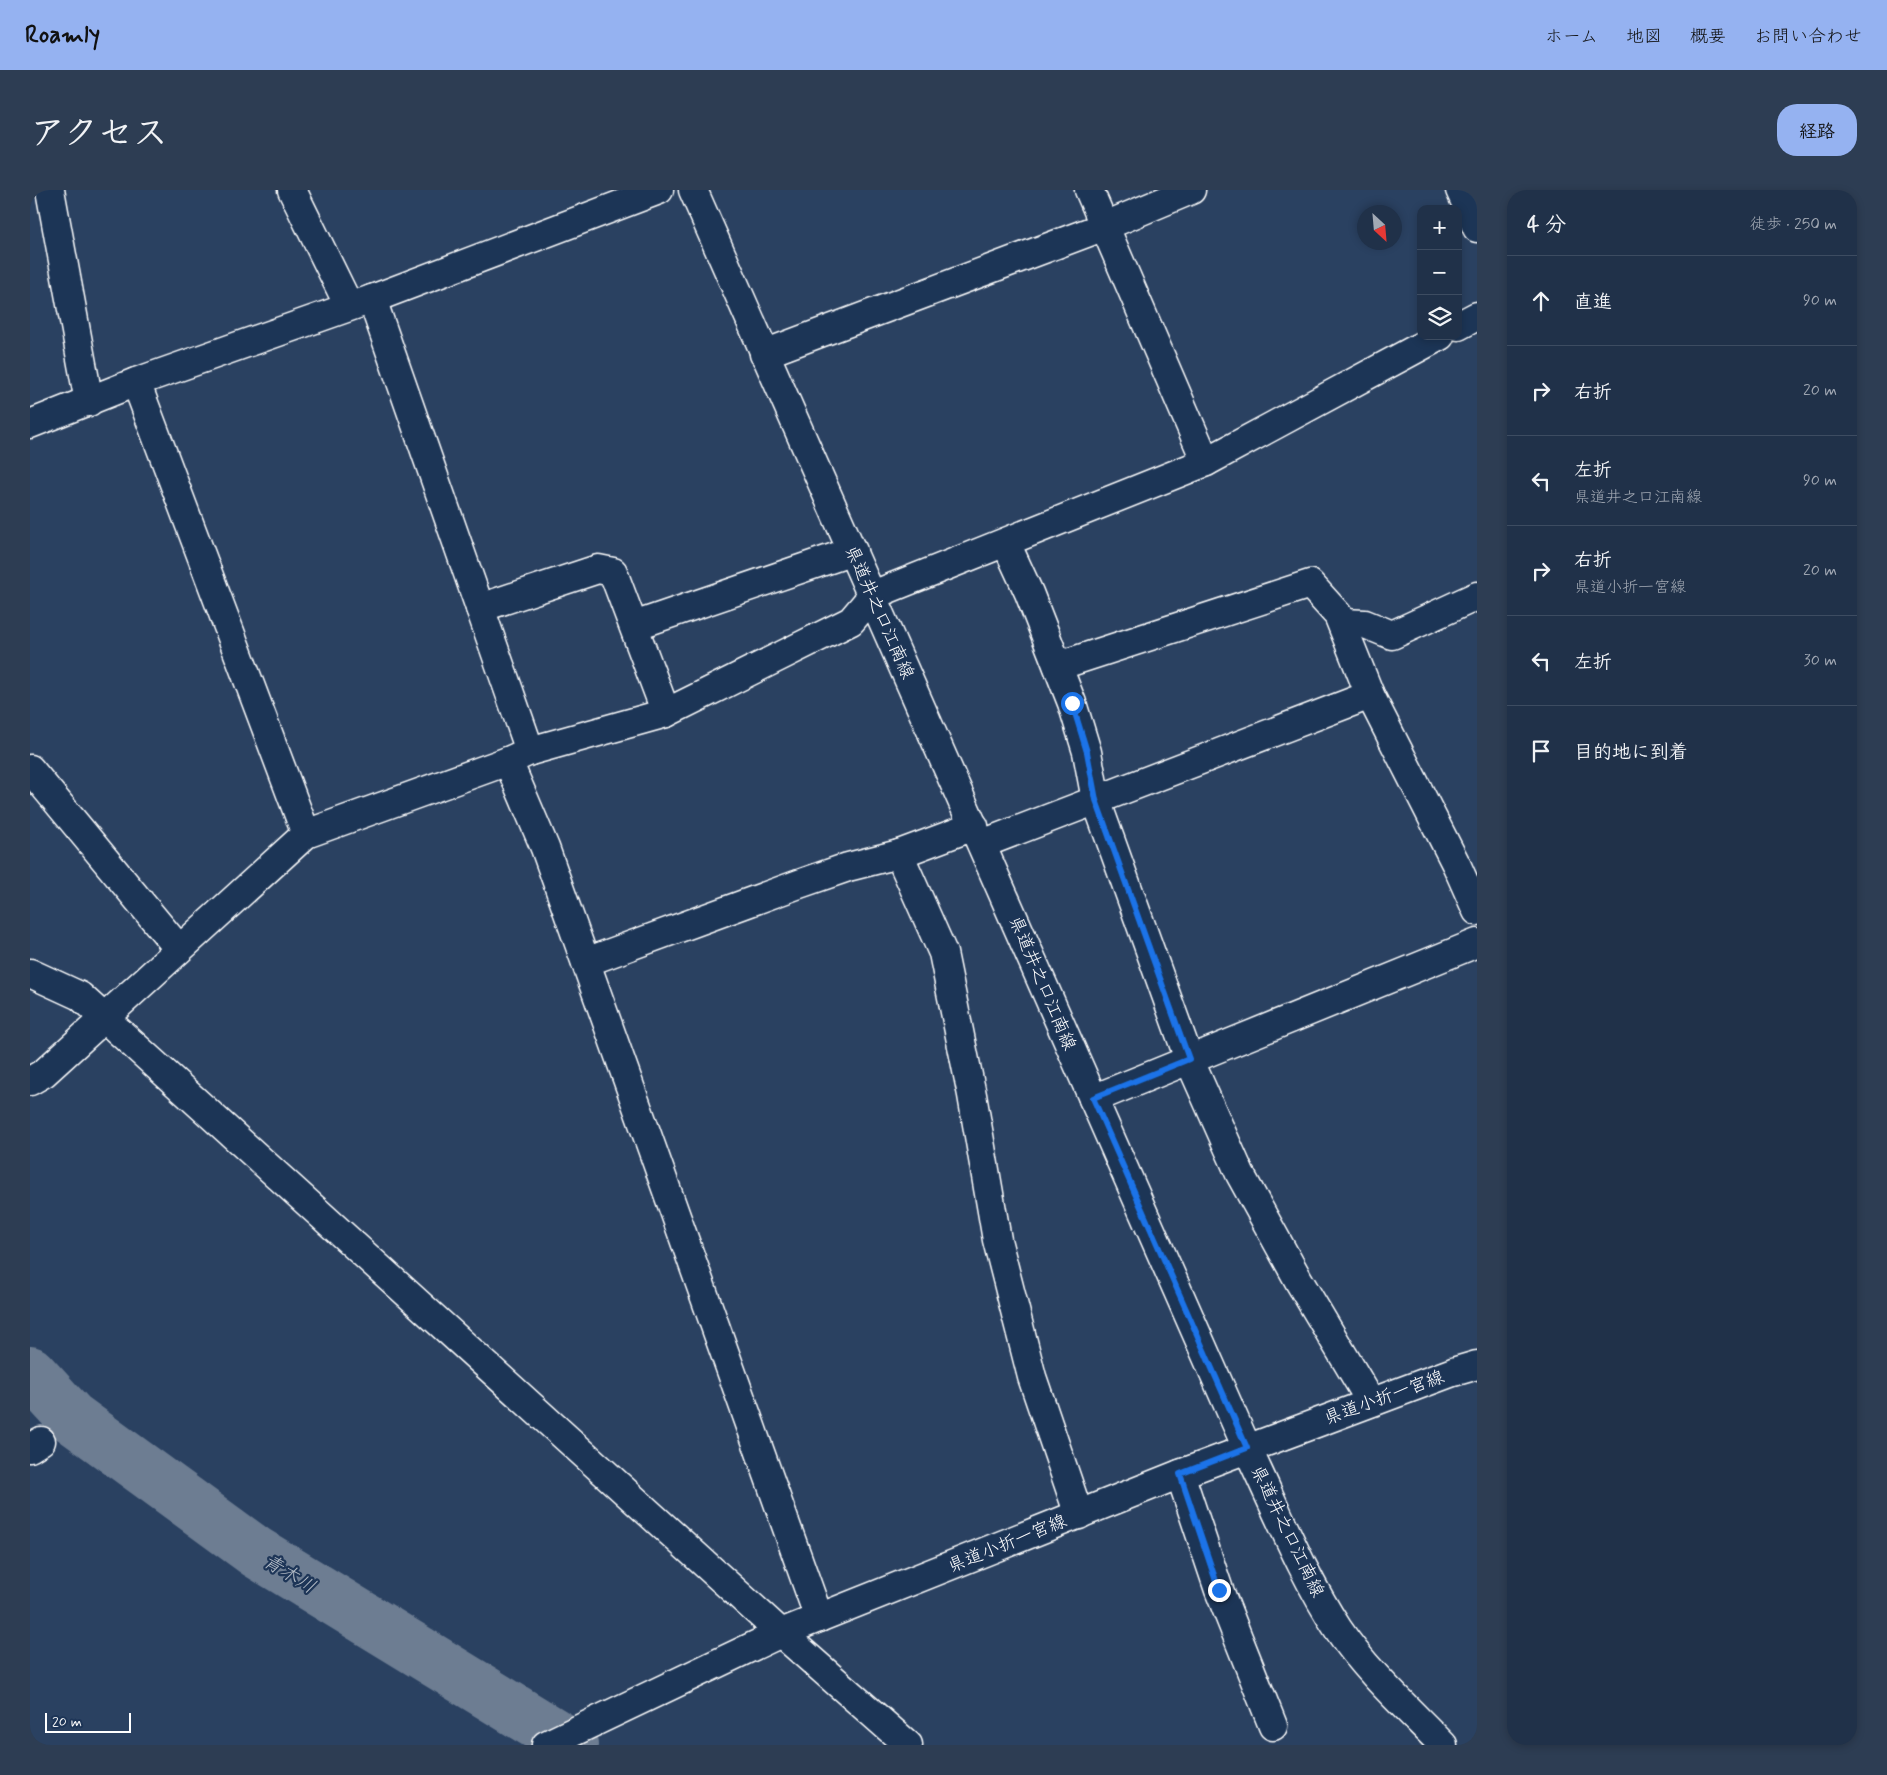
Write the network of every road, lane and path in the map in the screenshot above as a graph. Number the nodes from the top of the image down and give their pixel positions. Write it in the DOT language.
graph roads {
  1 [pos="50,190"];
  2 [pos="292,190"];
  3 [pos="659,190"];
  4 [pos="693,190"];
  5 [pos="1089,190"];
  6 [pos="1191,190"];
  7 [pos="1460,190"];
  8 [pos="1105,226"];
  9 [pos="1477,228"];
  10 [pos="360,302"];
  11 [pos="1477,316"];
  12 [pos="1462,324"];
  13 [pos="1433,340"];
  14 [pos="764,354"];
  15 [pos="136,382"];
  16 [pos="89,402"];
  17 [pos="30,424"];
  18 [pos="1206,462"];
  19 [pos="1006,543"];
  20 [pos="853,551"];
  21 [pos="873,595"];
  22 [pos="1477,596"];
  23 [pos="480,608"];
  24 [pos="1342,623"];
  25 [pos="634,626"];
  26 [pos="1058,666"];
  27 [pos="1370,695"];
  28 [pos="666,713"];
  29 [pos="519,756"];
  30 [pos="30,769"];
  31 [pos="1096,800"];
  32 [pos="306,834"];
  33 [pos="978,835"];
  34 [pos="899,854"];
  35 [pos="1477,911"];
  36 [pos="1477,943"];
  37 [pos="179,949"];
  38 [pos="586,962"];
  39 [pos="30,973"];
  40 [pos="104,1018"];
  41 [pos="1189,1059"];
  42 [pos="30,1081"];
  43 [pos="1093,1098"];
  44 [pos="1477,1353"];
  45 [pos="1465,1368"];
  46 [pos="1371,1402"];
  47 [pos="1247,1448"];
  48 [pos="1180,1474"];
  49 [pos="1078,1515"];
  50 [pos="819,1618"];
  51 [pos="781,1633"];
  52 [pos="1273,1726"];
  53 [pos="546,1745"];
  54 [pos="908,1745"];
  55 [pos="1443,1745"];
  1 -- 16 [label="street"];
  2 -- 10 [label="street"];
  3 -- 10 [label="street"];
  4 -- 14 [label="street, 県道井之口江南線"];
  5 -- 8 [label="street"];
  6 -- 8 [label="street"];
  7 -- 9 [label="street"];
  8 -- 14 [label="street"];
  8 -- 18 [label="street"];
  10 -- 15 [label="street"];
  10 -- 23 [label="street"];
  11 -- 12 [label="street"];
  13 -- 18 [label="street"];
  14 -- 20 [label="street, 県道井之口江南線"];
  15 -- 16 [label="street"];
  15 -- 32 [label="street"];
  16 -- 17 [label="street"];
  18 -- 19 [label="street"];
  19 -- 21 [label="street"];
  19 -- 26 [label="street"];
  20 -- 21 [label="street, 県道井之口江南線"];
  20 -- 25 [label="street"];
  21 -- 28 [label="street"];
  21 -- 33 [label="street, 県道井之口江南線"];
  22 -- 24 [label="street"];
  23 -- 25 [label="street"];
  23 -- 29 [label="street"];
  24 -- 26 [label="street"];
  24 -- 27 [label="street"];
  25 -- 28 [label="street"];
  26 -- 31 [label="street"];
  27 -- 31 [label="street"];
  27 -- 35 [label="street"];
  28 -- 29 [label="street"];
  29 -- 32 [label="street"];
  29 -- 38 [label="street"];
  30 -- 37 [label="street"];
  31 -- 33 [label="street"];
  31 -- 41 [label="street"];
  32 -- 37 [label="street"];
  33 -- 34 [label="street"];
  33 -- 43 [label="street, 県道井之口江南線"];
  34 -- 38 [label="street"];
  34 -- 49 [label="street"];
  36 -- 41 [label="street"];
  37 -- 40 [label="street"];
  38 -- 50 [label="street"];
  39 -- 40 [label="street"];
  40 -- 42 [label="street"];
  40 -- 51 [label="street"];
  41 -- 43 [label="street"];
  41 -- 46 [label="street"];
  43 -- 47 [label="street, 県道井之口江南線"];
  44 -- 45 [label="street, 県道小折一宮線"];
  45 -- 46 [label="street, 県道小折一宮線"];
  46 -- 47 [label="street, 県道小折一宮線"];
  47 -- 48 [label="street, 県道小折一宮線"];
  47 -- 55 [label="street, 県道井之口江南線"];
  48 -- 49 [label="street, 県道小折一宮線"];
  48 -- 52 [label="street"];
  49 -- 50 [label="street, 県道小折一宮線"];
  50 -- 51 [label="street, 県道小折一宮線"];
  51 -- 53 [label="street, 県道小折一宮線"];
  51 -- 54 [label="street"];
}
